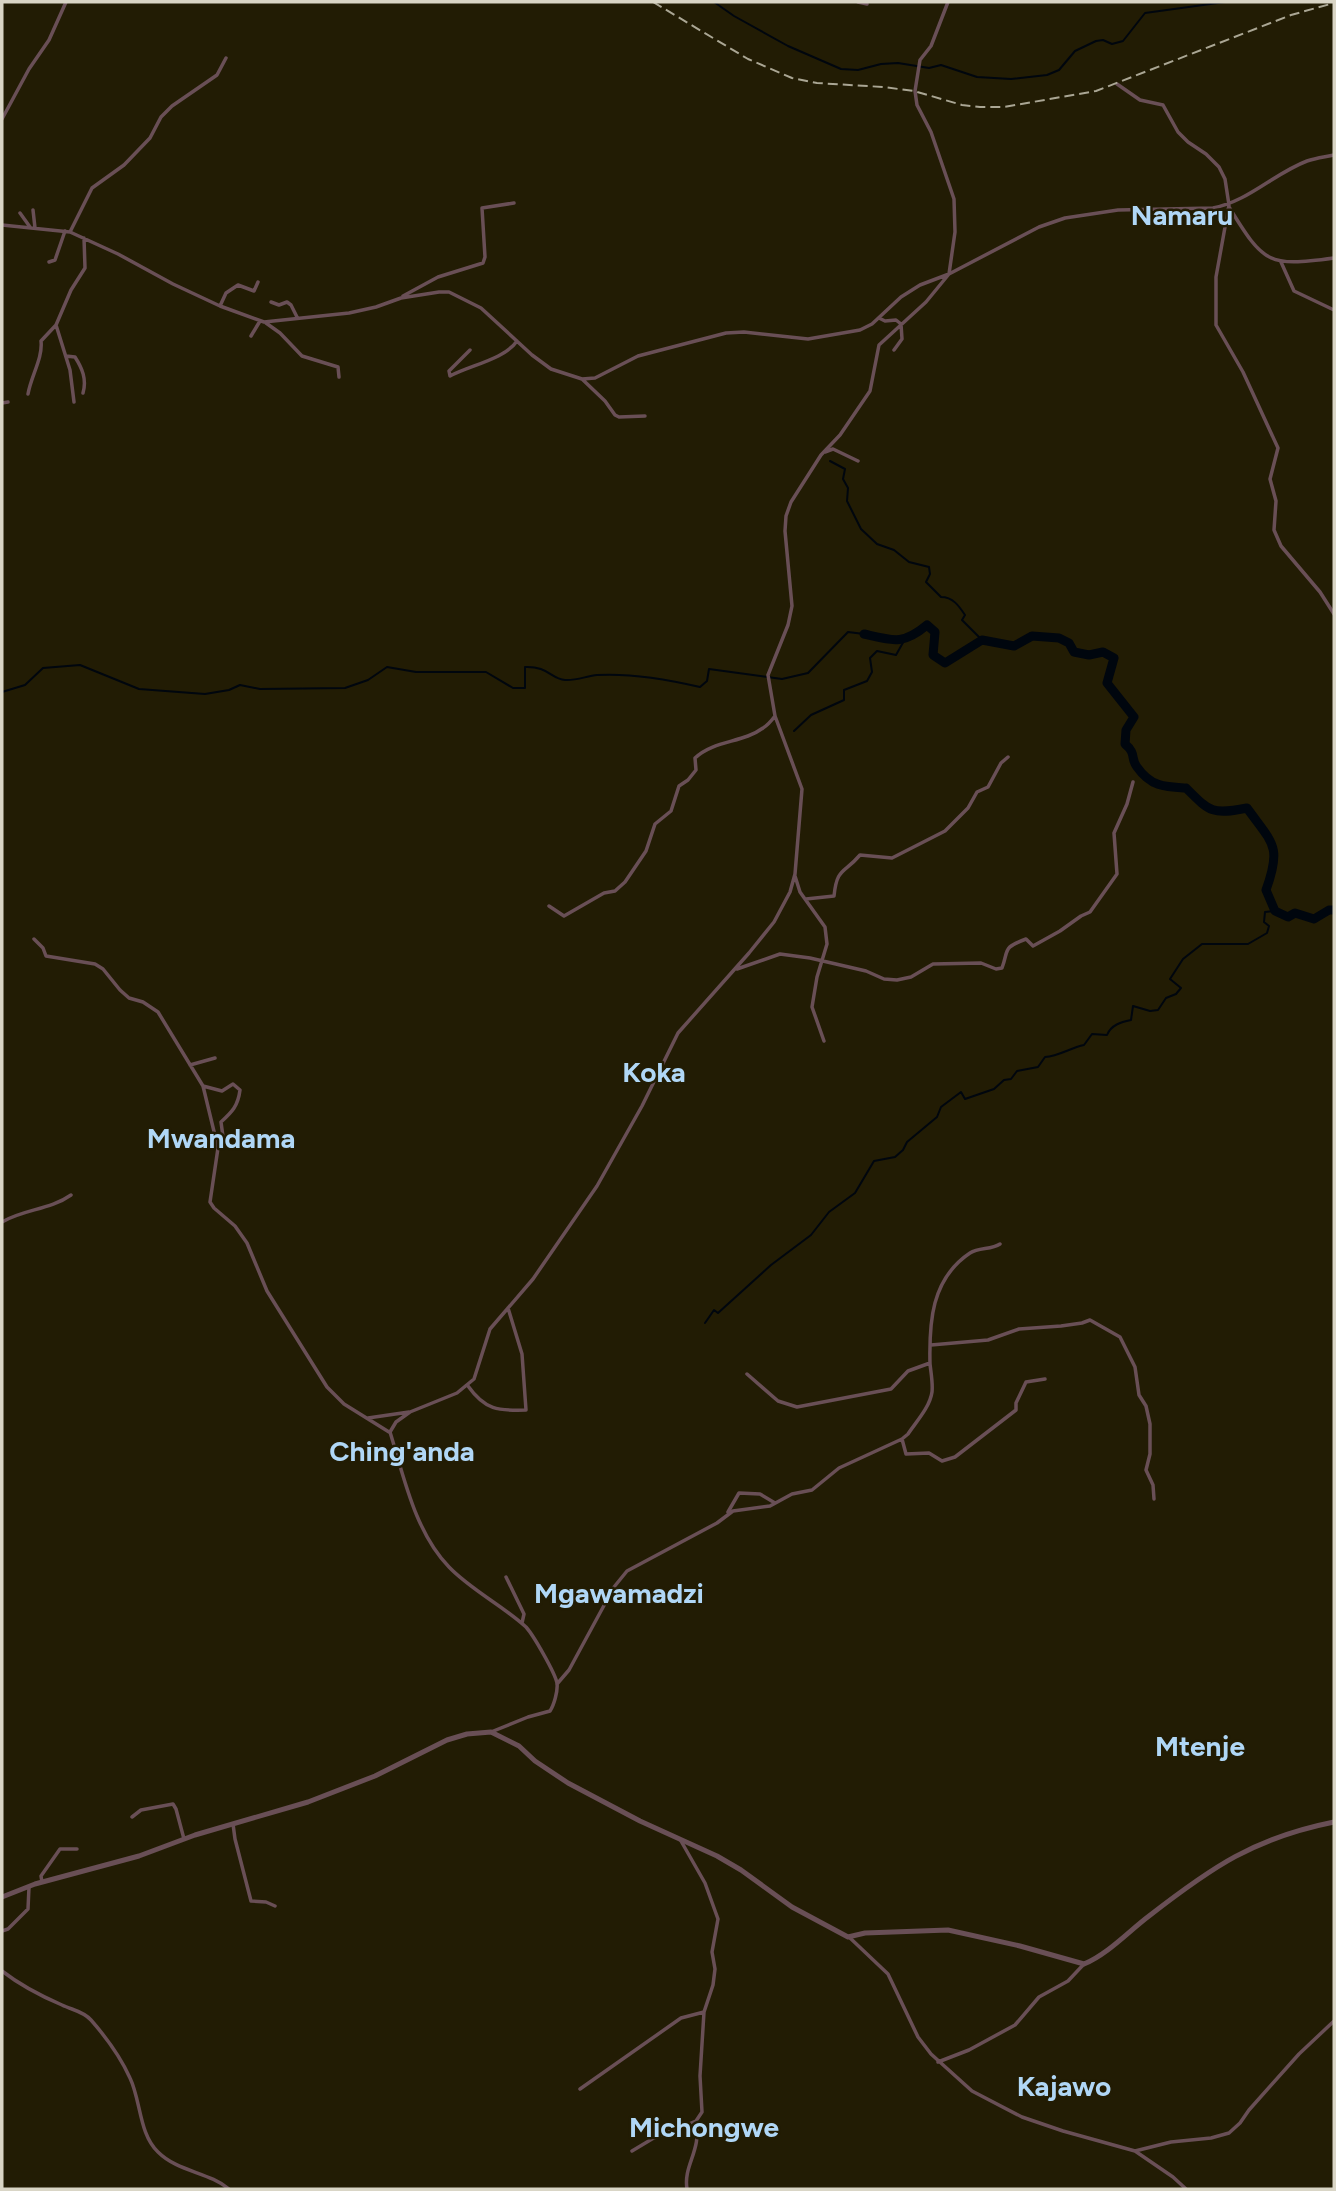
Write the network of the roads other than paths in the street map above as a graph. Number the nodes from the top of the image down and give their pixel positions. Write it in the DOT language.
graph roads {
  1 [pos="66,2"];
  2 [pos="858,2"];
  3 [pos="948,2"];
  4 [pos="867,4"];
  5 [pos="226,58"];
  6 [pos="1117,84"];
  7 [pos="2,119"];
  8 [pos="1334,155"];
  9 [pos="514,203"];
  10 [pos="1229,206"];
  11 [pos="33,210"];
  12 [pos="20,213"];
  13 [pos="2,225"];
  14 [pos="30,227"];
  15 [pos="35,228"];
  16 [pos="67,232"];
  17 [pos="84,238"];
  18 [pos="1334,258"];
  19 [pos="49,262"];
  20 [pos="1281,262"];
  21 [pos="949,274"];
  22 [pos="258,282"];
  23 [pos="401,298"];
  24 [pos="271,302"];
  25 [pos="220,306"];
  26 [pos="1334,310"];
  27 [pos="297,317"];
  28 [pos="879,318"];
  29 [pos="262,322"];
  30 [pos="901,324"];
  31 [pos="56,326"];
  32 [pos="251,336"];
  33 [pos="517,341"];
  34 [pos="894,349"];
  35 [pos="470,350"];
  36 [pos="66,356"];
  37 [pos="339,377"];
  38 [pos="582,379"];
  39 [pos="83,393"];
  40 [pos="28,394"];
  41 [pos="8,402"];
  42 [pos="75,402"];
  43 [pos="2,403"];
  44 [pos="645,416"];
  45 [pos="821,455"];
  46 [pos="858,461"];
  47 [pos="1334,614"];
  48 [pos="775,716"];
  49 [pos="1008,757"];
  50 [pos="1133,782"];
  51 [pos="795,874"];
  52 [pos="806,899"];
  53 [pos="549,906"];
  54 [pos="34,939"];
  55 [pos="821,961"];
  56 [pos="735,970"];
  57 [pos="824,1041"];
  58 [pos="215,1058"];
  59 [pos="190,1065"];
  60 [pos="203,1086"];
  61 [pos="218,1147"];
  62 [pos="71,1195"];
  63 [pos="2,1223"];
  64 [pos="1000,1244"];
  65 [pos="508,1308"];
  66 [pos="931,1345"];
  67 [pos="930,1363"];
  68 [pos="747,1374"];
  69 [pos="1045,1379"];
  70 [pos="468,1386"];
  71 [pos="410,1412"];
  72 [pos="366,1419"];
  73 [pos="390,1432"];
  74 [pos="902,1439"];
  75 [pos="1154,1499"];
  76 [pos="775,1503"];
  77 [pos="727,1513"];
  78 [pos="506,1577"];
  79 [pos="522,1623"];
  80 [pos="557,1684"];
  81 [pos="491,1732"];
  82 [pos="132,1817"];
  83 [pos="1334,1822"];
  84 [pos="233,1824"];
  85 [pos="678,1837"];
  86 [pos="184,1839"];
  87 [pos="76,1849"];
  88 [pos="42,1882"];
  89 [pos="29,1886"];
  90 [pos="2,1897"];
  91 [pos="275,1906"];
  92 [pos="2,1931"];
  93 [pos="849,1937"];
  94 [pos="1084,1964"];
  95 [pos="2,1971"];
  96 [pos="704,2012"];
  97 [pos="1334,2021"];
  98 [pos="939,2062"];
  99 [pos="580,2089"];
  100 [pos="696,2122"];
  101 [pos="632,2151"];
  102 [pos="1135,2151"];
  103 [pos="229,2189"];
  104 [pos="687,2189"];
  105 [pos="1186,2189"];
  1 -- 7 [label="street"];
  2 -- 4 [label="street"];
  3 -- 21 [label="street"];
  5 -- 16 [label="street"];
  6 -- 10 [label="street"];
  8 -- 10 [label="street"];
  9 -- 23 [label="street"];
  10 -- 20 [label="street"];
  10 -- 21 [label="street"];
  10 -- 47 [label="street"];
  11 -- 15 [label="street"];
  12 -- 14 [label="street"];
  13 -- 14 [label="street"];
  14 -- 15 [label="street"];
  15 -- 16 [label="street"];
  16 -- 17 [label="street"];
  16 -- 19 [label="street"];
  17 -- 25 [label="street"];
  17 -- 31 [label="street"];
  18 -- 20 [label="street"];
  20 -- 26 [label="street"];
  21 -- 28 [label="street"];
  21 -- 30 [label="street"];
  22 -- 25 [label="street"];
  23 -- 27 [label="street"];
  23 -- 33 [label="street"];
  24 -- 27 [label="street"];
  25 -- 29 [label="street"];
  27 -- 29 [label="street"];
  28 -- 30 [label="street"];
  28 -- 38 [label="street"];
  29 -- 32 [label="street"];
  29 -- 37 [label="street"];
  30 -- 34 [label="street"];
  30 -- 45 [label="street"];
  31 -- 36 [label="street"];
  31 -- 40 [label="street"];
  33 -- 35 [label="street"];
  33 -- 38 [label="street"];
  36 -- 39 [label="street"];
  36 -- 42 [label="street"];
  38 -- 44 [label="street"];
  41 -- 43 [label="street"];
  45 -- 46 [label="street"];
  45 -- 48 [label="street"];
  48 -- 51 [label="street"];
  48 -- 53 [label="street"];
  49 -- 52 [label="street"];
  50 -- 55 [label="street"];
  51 -- 52 [label="street"];
  51 -- 56 [label="street"];
  52 -- 55 [label="street"];
  54 -- 59 [label="street"];
  55 -- 56 [label="street"];
  55 -- 57 [label="street"];
  56 -- 65 [label="street"];
  58 -- 59 [label="street"];
  59 -- 60 [label="street"];
  60 -- 61 [label="street"];
  60 -- 61 [label="street"];
  61 -- 72 [label="street"];
  62 -- 63 [label="street"];
  64 -- 66 [label="street"];
  65 -- 70 [label="street"];
  65 -- 70 [label="street"];
  66 -- 67 [label="street"];
  66 -- 75 [label="street"];
  67 -- 68 [label="street"];
  67 -- 74 [label="street"];
  69 -- 74 [label="street"];
  70 -- 71 [label="street"];
  71 -- 72 [label="street"];
  71 -- 73 [label="street"];
  72 -- 73 [label="street"];
  73 -- 79 [label="street"];
  74 -- 76 [label="street"];
  76 -- 77 [label="street"];
  76 -- 77 [label="street"];
  77 -- 80 [label="street"];
  78 -- 79 [label="street"];
  79 -- 80 [label="street"];
  80 -- 81 [label="street"];
  81 -- 84 [label="street"];
  81 -- 85 [label="street"];
  82 -- 86 [label="street"];
  83 -- 94 [label="street"];
  84 -- 86 [label="street"];
  84 -- 91 [label="street"];
  85 -- 93 [label="street"];
  85 -- 96 [label="street"];
  86 -- 88 [label="street"];
  87 -- 88 [label="street"];
  88 -- 89 [label="street"];
  89 -- 90 [label="street"];
  89 -- 92 [label="street"];
  93 -- 94 [label="street"];
  93 -- 98 [label="street"];
  94 -- 98 [label="street"];
  95 -- 103 [label="street"];
  96 -- 99 [label="street"];
  96 -- 100 [label="street"];
  97 -- 102 [label="street"];
  98 -- 102 [label="street"];
  100 -- 101 [label="street"];
  100 -- 104 [label="street"];
  102 -- 105 [label="street"];
}
